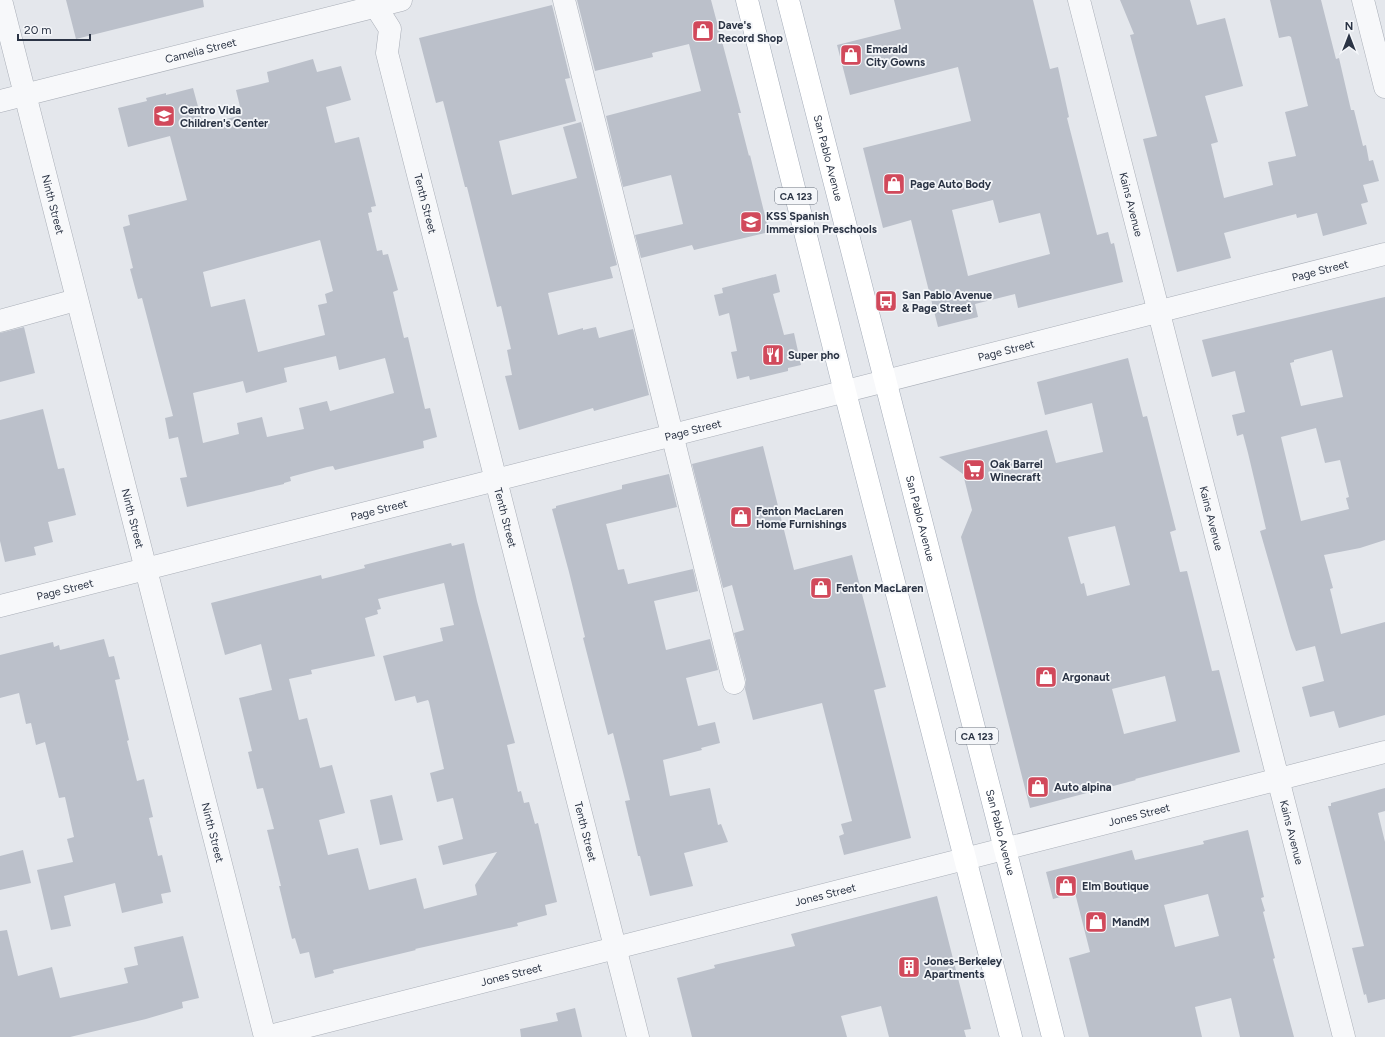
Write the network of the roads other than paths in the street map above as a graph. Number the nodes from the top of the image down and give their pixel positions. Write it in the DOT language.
graph roads {
  1 [pos="1,0"];
  2 [pos="401,0"];
  3 [pos="564,0"];
  4 [pos="747,0"];
  5 [pos="788,0"];
  6 [pos="1079,0"];
  7 [pos="1363,0"];
  8 [pos="375,3"];
  9 [pos="1385,87"];
  10 [pos="24,95"];
  11 [pos="0,101"];
  12 [pos="1385,254"];
  13 [pos="76,300"];
  14 [pos="1159,311"];
  15 [pos="0,321"];
  16 [pos="885,382"];
  17 [pos="845,392"];
  18 [pos="672,435"];
  19 [pos="496,479"];
  20 [pos="145,569"];
  21 [pos="0,606"];
  22 [pos="734,683"];
  23 [pos="1385,752"];
  24 [pos="1279,779"];
  25 [pos="1005,849"];
  26 [pos="966,859"];
  27 [pos="616,948"];
  28 [pos="265,1037"];
  29 [pos="638,1037"];
  30 [pos="1011,1037"];
  31 [pos="1053,1037"];
  32 [pos="1344,1037"];
  1 -- 10 [label="street, Ninth Street"];
  2 -- 8 [label="street, Camelia Street"];
  3 -- 18 [label="street"];
  4 -- 17 [label="main road, CA 123"];
  5 -- 16 [label="main road, San Pablo Avenue / CA 123"];
  6 -- 14 [label="street, Kains Avenue"];
  7 -- 9 [label="street"];
  8 -- 10 [label="street, Camelia Street"];
  8 -- 19 [label="street, Tenth Street"];
  10 -- 11 [label="street, Camelia Street"];
  10 -- 13 [label="street, Ninth Street"];
  12 -- 14 [label="street, Page Street"];
  13 -- 15 [label="street"];
  13 -- 20 [label="street, Ninth Street"];
  14 -- 16 [label="street, Page Street"];
  14 -- 24 [label="street, Kains Avenue"];
  16 -- 17 [label="street, Page Street"];
  16 -- 25 [label="main road, San Pablo Avenue / CA 123"];
  17 -- 18 [label="street, Page Street"];
  17 -- 26 [label="main road, CA 123"];
  18 -- 19 [label="street, Page Street"];
  18 -- 22 [label="street"];
  19 -- 20 [label="street, Page Street"];
  19 -- 27 [label="street, Tenth Street"];
  20 -- 21 [label="street, Page Street"];
  20 -- 28 [label="street, Ninth Street"];
  23 -- 24 [label="street, Jones Street"];
  24 -- 25 [label="street, Jones Street"];
  24 -- 32 [label="street, Kains Avenue"];
  25 -- 26 [label="street, Jones Street"];
  25 -- 31 [label="main road, San Pablo Avenue / CA 123"];
  26 -- 27 [label="street, Jones Street"];
  26 -- 30 [label="main road, CA 123"];
  27 -- 28 [label="street, Jones Street"];
  27 -- 29 [label="street, Tenth Street"];
}
